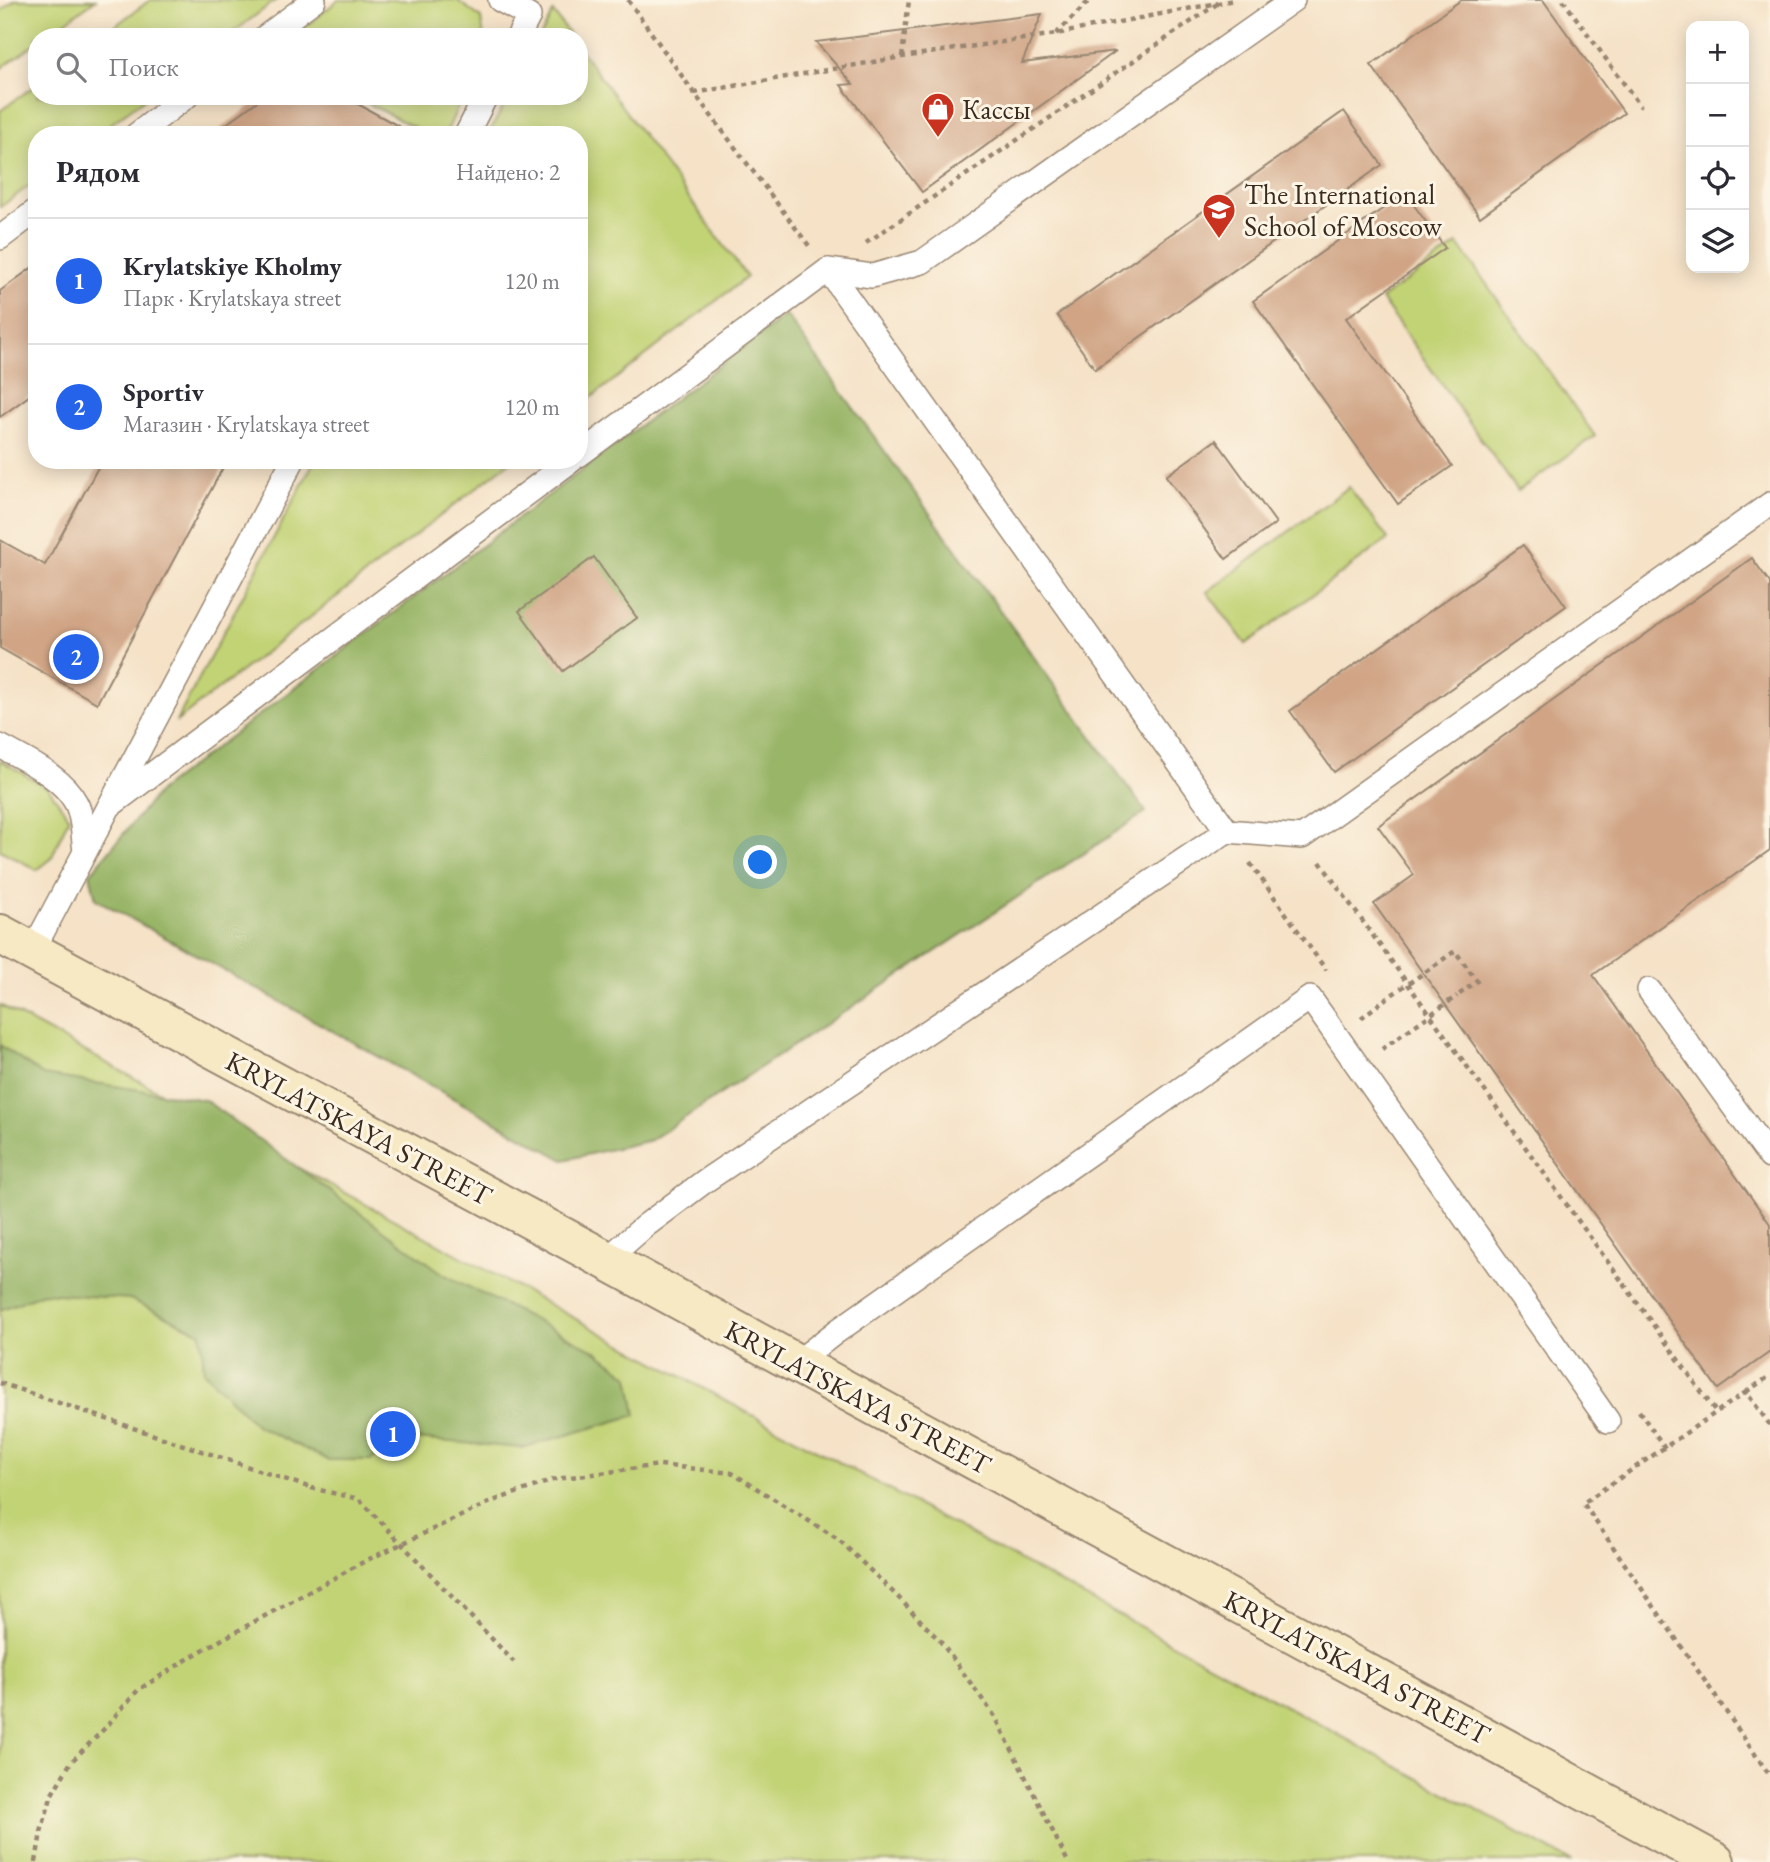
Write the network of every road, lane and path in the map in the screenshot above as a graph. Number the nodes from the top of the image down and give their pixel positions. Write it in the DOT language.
graph roads {
  1 [pos="314,0"];
  2 [pos="500,0"];
  3 [pos="628,0"];
  4 [pos="909,0"];
  5 [pos="1090,0"];
  6 [pos="1236,0"];
  7 [pos="1293,0"];
  8 [pos="1563,0"];
  9 [pos="1217,4"];
  10 [pos="277,28"];
  11 [pos="523,28"];
  12 [pos="1056,34"];
  13 [pos="902,57"];
  14 [pos="694,93"];
  15 [pos="175,105"];
  16 [pos="481,105"];
  17 [pos="1642,107"];
  18 [pos="148,126"];
  19 [pos="471,126"];
  20 [pos="28,217"];
  21 [pos="0,238"];
  22 [pos="828,270"];
  23 [pos="588,448"];
  24 [pos="288,469"];
  25 [pos="560,469"];
  26 [pos="1770,504"];
  27 [pos="0,746"];
  28 [pos="111,805"];
  29 [pos="1227,831"];
  30 [pos="1302,837"];
  31 [pos="85,852"];
  32 [pos="1298,932"];
  33 [pos="16,943"];
  34 [pos="1649,990"];
  35 [pos="1360,1018"];
  36 [pos="1382,1049"];
  37 [pos="1770,1157"];
  38 [pos="606,1260"];
  39 [pos="796,1363"];
  40 [pos="1770,1376"];
  41 [pos="0,1383"];
  42 [pos="1745,1392"];
  43 [pos="1716,1412"];
  44 [pos="1608,1421"];
  45 [pos="1770,1425"];
  46 [pos="514,1662"];
  47 [pos="1770,1776"];
  48 [pos="36,1862"];
  49 [pos="1068,1862"];
  50 [pos="1715,1862"];
  1 -- 10 [label="lane"];
  2 -- 11 [label="lane"];
  3 -- 14 [label="path"];
  4 -- 13 [label="path"];
  5 -- 12 [label="path"];
  6 -- 9 [label="path"];
  7 -- 22 [label="lane"];
  8 -- 17 [label="path"];
  9 -- 12 [label="path"];
  9 -- 22 [label="path"];
  12 -- 13 [label="path"];
  13 -- 14 [label="path"];
  14 -- 22 [label="path"];
  15 -- 18 [label="lane"];
  16 -- 19 [label="lane"];
  20 -- 21 [label="lane"];
  22 -- 23 [label="lane"];
  22 -- 29 [label="lane"];
  24 -- 28 [label="lane"];
  25 -- 28 [label="lane"];
  26 -- 30 [label="lane"];
  27 -- 31 [label="lane"];
  28 -- 31 [label="lane"];
  29 -- 30 [label="lane"];
  29 -- 32 [label="path"];
  29 -- 38 [label="lane"];
  30 -- 43 [label="path"];
  31 -- 33 [label="lane"];
  33 -- 38 [label="main road, KRYLATSKAYA STREET"];
  34 -- 37 [label="lane"];
  35 -- 36 [label="path, bridge"];
  38 -- 39 [label="main road, KRYLATSKAYA STREET"];
  39 -- 44 [label="lane"];
  39 -- 50 [label="main road, KRYLATSKAYA STREET"];
  40 -- 42 [label="path"];
  41 -- 46 [label="path, bridge"];
  42 -- 43 [label="path"];
  42 -- 45 [label="path"];
  43 -- 47 [label="path"];
  48 -- 49 [label="path"];
}
